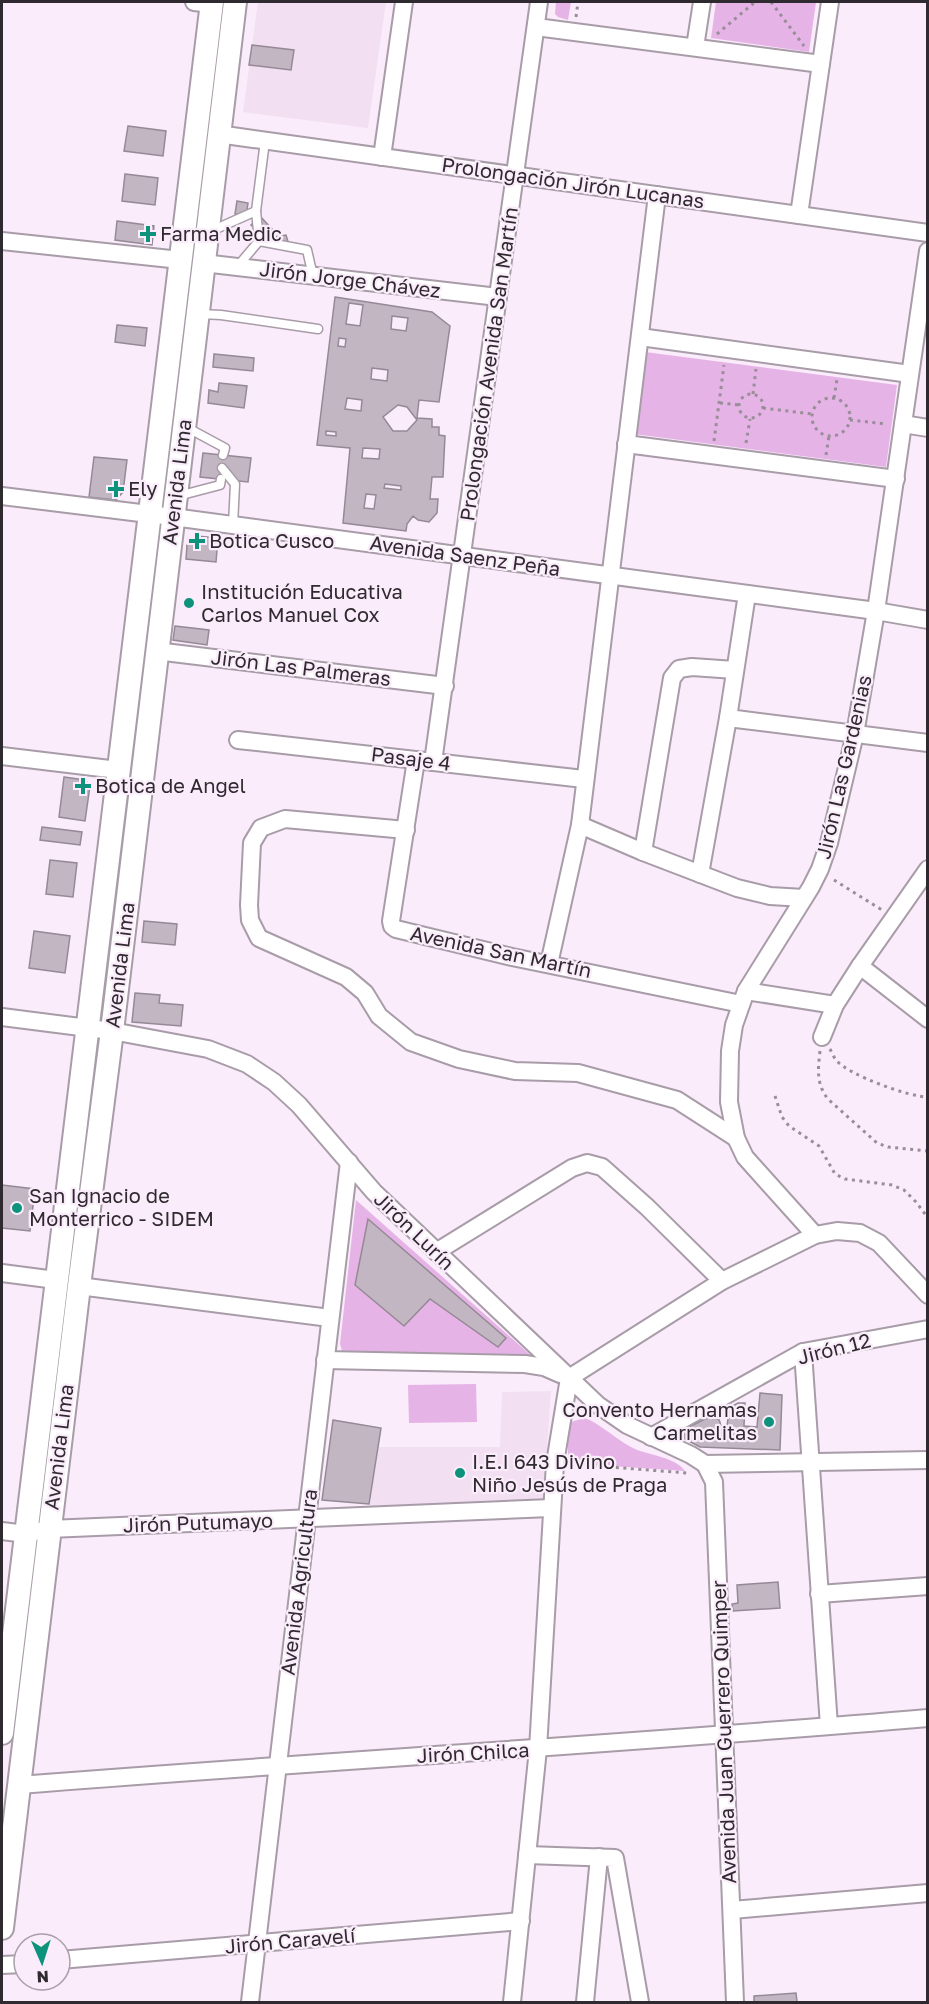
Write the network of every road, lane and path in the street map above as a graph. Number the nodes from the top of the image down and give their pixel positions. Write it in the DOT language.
graph roads {
  1 [pos="206,2"];
  2 [pos="235,2"];
  3 [pos="404,2"];
  4 [pos="539,2"];
  5 [pos="702,2"];
  6 [pos="755,2"];
  7 [pos="771,2"];
  8 [pos="830,2"];
  9 [pos="536,27"];
  10 [pos="695,47"];
  11 [pos="821,64"];
  12 [pos="218,134"];
  13 [pos="265,141"];
  14 [pos="382,157"];
  15 [pos="515,175"];
  16 [pos="657,195"];
  17 [pos="256,211"];
  18 [pos="799,215"];
  19 [pos="927,232"];
  20 [pos="206,233"];
  21 [pos="2,241"];
  22 [pos="259,241"];
  23 [pos="927,251"];
  24 [pos="927,256"];
  25 [pos="180,260"];
  26 [pos="203,263"];
  27 [pos="237,267"];
  28 [pos="314,276"];
  29 [pos="498,297"];
  30 [pos="196,314"];
  31 [pos="318,329"];
  32 [pos="640,337"];
  33 [pos="713,363"];
  34 [pos="746,367"];
  35 [pos="910,374"];
  36 [pos="837,379"];
  37 [pos="753,394"];
  38 [pos="834,398"];
  39 [pos="719,403"];
  40 [pos="739,405"];
  41 [pos="763,408"];
  42 [pos="812,414"];
  43 [pos="750,418"];
  44 [pos="850,420"];
  45 [pos="894,421"];
  46 [pos="183,425"];
  47 [pos="927,428"];
  48 [pos="888,434"];
  49 [pos="829,436"];
  50 [pos="714,443"];
  51 [pos="626,444"];
  52 [pos="746,447"];
  53 [pos="224,455"];
  54 [pos="826,457"];
  55 [pos="222,468"];
  56 [pos="221,479"];
  57 [pos="896,479"];
  58 [pos="2,496"];
  59 [pos="174,507"];
  60 [pos="151,515"];
  61 [pos="234,525"];
  62 [pos="462,556"];
  63 [pos="610,575"];
  64 [pos="747,594"];
  65 [pos="876,611"];
  66 [pos="927,620"];
  67 [pos="156,651"];
  68 [pos="735,670"];
  69 [pos="445,686"];
  70 [pos="728,718"];
  71 [pos="855,734"];
  72 [pos="238,740"];
  73 [pos="927,743"];
  74 [pos="2,756"];
  75 [pos="416,760"];
  76 [pos="433,762"];
  77 [pos="118,770"];
  78 [pos="584,779"];
  79 [pos="580,825"];
  80 [pos="406,830"];
  81 [pos="643,852"];
  82 [pos="927,869"];
  83 [pos="819,871"];
  84 [pos="700,874"];
  85 [pos="804,898"];
  86 [pos="894,917"];
  87 [pos="549,964"];
  88 [pos="860,966"];
  89 [pos="744,997"];
  90 [pos="835,1005"];
  91 [pos="2,1017"];
  92 [pos="927,1019"];
  93 [pos="88,1028"];
  94 [pos="112,1031"];
  95 [pos="822,1037"];
  96 [pos="775,1096"];
  97 [pos="927,1097"];
  98 [pos="736,1138"];
  99 [pos="927,1151"];
  100 [pos="349,1162"];
  101 [pos="927,1218"];
  102 [pos="815,1235"];
  103 [pos="436,1252"];
  104 [pos="2,1273"];
  105 [pos="56,1280"];
  106 [pos="722,1281"];
  107 [pos="79,1286"];
  108 [pos="927,1295"];
  109 [pos="330,1318"];
  110 [pos="927,1329"];
  111 [pos="803,1352"];
  112 [pos="325,1360"];
  113 [pos="569,1378"];
  114 [pos="651,1437"];
  115 [pos="927,1461"];
  116 [pos="810,1462"];
  117 [pos="555,1463"];
  118 [pos="705,1464"];
  119 [pos="685,1467"];
  120 [pos="551,1508"];
  121 [pos="306,1518"];
  122 [pos="49,1529"];
  123 [pos="2,1531"];
  124 [pos="26,1534"];
  125 [pos="927,1586"];
  126 [pos="819,1594"];
  127 [pos="927,1718"];
  128 [pos="829,1726"];
  129 [pos="2,1733"];
  130 [pos="725,1733"];
  131 [pos="538,1749"];
  132 [pos="278,1765"];
  133 [pos="19,1785"];
  134 [pos="527,1855"];
  135 [pos="599,1857"];
  136 [pos="927,1893"];
  137 [pos="732,1910"];
  138 [pos="520,1921"];
  139 [pos="2,1928"];
  140 [pos="257,1944"];
  141 [pos="72,1959"];
  142 [pos="250,2002"];
  143 [pos="512,2002"];
  144 [pos="585,2002"];
  145 [pos="640,2002"];
  146 [pos="735,2002"];
  1 -- 25 [label="main road, Avenida Lima"];
  2 -- 12 [label="main road, Avenida Lima"];
  3 -- 14 [label="street"];
  4 -- 9 [label="street, Prolongación Avenida San Martín"];
  5 -- 10 [label="street"];
  6 -- 10 [label="path"];
  7 -- 11 [label="path"];
  8 -- 11 [label="street"];
  9 -- 10 [label="street"];
  9 -- 15 [label="street, Prolongación Avenida San Martín"];
  10 -- 11 [label="street"];
  11 -- 18 [label="street"];
  12 -- 13 [label="street, Prolongación Jirón Lucanas"];
  12 -- 20 [label="main road, Avenida Lima"];
  13 -- 14 [label="street, Prolongación Jirón Lucanas"];
  13 -- 17 [label="lane"];
  14 -- 15 [label="street, Prolongación Jirón Lucanas"];
  15 -- 16 [label="street, Prolongación Jirón Lucanas"];
  15 -- 29 [label="street, Prolongación Avenida San Martín"];
  16 -- 18 [label="street, Prolongación Jirón Lucanas"];
  16 -- 32 [label="street"];
  17 -- 20 [label="lane"];
  17 -- 22 [label="lane"];
  18 -- 19 [label="street, Prolongación Jirón Lucanas"];
  20 -- 26 [label="main road, Avenida Lima"];
  21 -- 25 [label="street"];
  22 -- 27 [label="lane"];
  22 -- 28 [label="lane"];
  23 -- 24 [label="street, Jirón Las Gardenias"];
  24 -- 35 [label="street, Jirón Las Gardenias"];
  25 -- 60 [label="main road, Avenida Lima"];
  26 -- 27 [label="street, Jirón Jorge Chávez"];
  26 -- 30 [label="main road, Avenida Lima"];
  27 -- 28 [label="street, Jirón Jorge Chávez"];
  28 -- 29 [label="street, Jirón Jorge Chávez"];
  29 -- 62 [label="street, Prolongación Avenida San Martín"];
  30 -- 31 [label="lane"];
  30 -- 46 [label="main road, Avenida Lima"];
  32 -- 35 [label="street"];
  32 -- 51 [label="street"];
  33 -- 39 [label="path"];
  34 -- 37 [label="path"];
  35 -- 45 [label="street, Jirón Las Gardenias"];
  36 -- 38 [label="path"];
  37 -- 40 [label="path"];
  37 -- 41 [label="path"];
  38 -- 42 [label="path"];
  38 -- 44 [label="path"];
  39 -- 40 [label="path"];
  39 -- 50 [label="path"];
  40 -- 43 [label="path"];
  41 -- 42 [label="path"];
  41 -- 43 [label="path"];
  42 -- 49 [label="path"];
  43 -- 52 [label="path"];
  44 -- 45 [label="path"];
  44 -- 49 [label="path"];
  45 -- 47 [label="street"];
  45 -- 48 [label="path"];
  45 -- 57 [label="street, Jirón Las Gardenias"];
  46 -- 53 [label="lane"];
  46 -- 59 [label="main road, Avenida Lima"];
  49 -- 54 [label="path"];
  51 -- 57 [label="street"];
  51 -- 63 [label="street"];
  55 -- 61 [label="lane"];
  56 -- 59 [label="lane"];
  57 -- 65 [label="street, Jirón Las Gardenias"];
  58 -- 60 [label="street, Avenida Saenz Peña"];
  59 -- 60 [label="street, Avenida Saenz Peña"];
  59 -- 61 [label="street, Avenida Saenz Peña"];
  59 -- 67 [label="main road, Avenida Lima"];
  60 -- 77 [label="main road, Avenida Lima"];
  61 -- 62 [label="street, Avenida Saenz Peña"];
  62 -- 63 [label="street, Avenida Saenz Peña"];
  62 -- 69 [label="street, Prolongación Avenida San Martín"];
  63 -- 64 [label="street, Avenida Saenz Peña"];
  63 -- 78 [label="street"];
  64 -- 65 [label="street, Avenida Saenz Peña"];
  64 -- 68 [label="street"];
  65 -- 66 [label="street, Avenida Saenz Peña"];
  65 -- 71 [label="street, Jirón Las Gardenias"];
  67 -- 69 [label="street, Jirón Las Palmeras"];
  67 -- 94 [label="main road, Avenida Lima"];
  68 -- 70 [label="street"];
  68 -- 81 [label="street"];
  69 -- 76 [label="street, Prolongación Avenida San Martín"];
  70 -- 71 [label="street"];
  70 -- 84 [label="street"];
  71 -- 73 [label="street"];
  71 -- 83 [label="street, Jirón Las Gardenias"];
  72 -- 75 [label="street, Pasaje 4"];
  74 -- 77 [label="street"];
  75 -- 76 [label="street, Pasaje 4"];
  75 -- 80 [label="street, Avenida San Martín"];
  76 -- 78 [label="street, Pasaje 4"];
  77 -- 93 [label="main road, Avenida Lima"];
  78 -- 79 [label="street"];
  79 -- 81 [label="street"];
  79 -- 87 [label="street"];
  80 -- 87 [label="street, Avenida San Martín"];
  80 -- 98 [label="street"];
  81 -- 84 [label="street"];
  82 -- 86 [label="street"];
  83 -- 85 [label="street, Jirón Las Gardenias"];
  83 -- 86 [label="path"];
  84 -- 85 [label="street"];
  85 -- 89 [label="street, Jirón Las Gardenias"];
  86 -- 88 [label="street"];
  87 -- 89 [label="street, Avenida San Martín"];
  88 -- 90 [label="street"];
  88 -- 92 [label="street"];
  89 -- 90 [label="street, Avenida San Martín"];
  89 -- 98 [label="street, Jirón Las Gardenias"];
  90 -- 95 [label="street"];
  91 -- 93 [label="street, Jirón Lurín"];
  93 -- 94 [label="street, Jirón Lurín"];
  93 -- 105 [label="main road, Avenida Lima"];
  94 -- 100 [label="street, Jirón Lurín"];
  94 -- 107 [label="main road, Avenida Lima"];
  95 -- 97 [label="path"];
  95 -- 99 [label="path"];
  96 -- 101 [label="path"];
  98 -- 102 [label="street, Jirón Las Gardenias"];
  100 -- 103 [label="street, Jirón Lurín"];
  100 -- 109 [label="street, Avenida Agricultura"];
  102 -- 106 [label="street"];
  102 -- 108 [label="street"];
  103 -- 106 [label="street"];
  103 -- 113 [label="street, Jirón Lurín"];
  104 -- 105 [label="street"];
  105 -- 124 [label="main road, Avenida Lima"];
  106 -- 113 [label="street"];
  107 -- 109 [label="street"];
  107 -- 122 [label="main road, Avenida Lima"];
  109 -- 112 [label="street, Avenida Agricultura"];
  110 -- 111 [label="street, Jirón 12"];
  111 -- 114 [label="street, Jirón 12"];
  111 -- 116 [label="street"];
  112 -- 113 [label="street"];
  112 -- 121 [label="street, Avenida Agricultura"];
  113 -- 114 [label="street, Jirón Lurín"];
  113 -- 117 [label="street"];
  114 -- 118 [label="street, Jirón Lurín"];
  115 -- 116 [label="street"];
  116 -- 118 [label="street"];
  116 -- 126 [label="street"];
  117 -- 119 [label="path"];
  117 -- 120 [label="street"];
  118 -- 130 [label="street, Avenida Juan Guerrero Quimper"];
  120 -- 121 [label="street, Jirón Putumayo"];
  120 -- 131 [label="street"];
  121 -- 122 [label="street, Jirón Putumayo"];
  121 -- 132 [label="street, Avenida Agricultura"];
  122 -- 124 [label="street, Jirón Putumayo"];
  122 -- 133 [label="main road, Avenida Lima"];
  123 -- 124 [label="street, Jirón Putumayo"];
  124 -- 129 [label="main road, Avenida Lima"];
  125 -- 126 [label="street"];
  126 -- 128 [label="street"];
  127 -- 128 [label="street, Jirón Chilca"];
  128 -- 130 [label="street, Jirón Chilca"];
  130 -- 131 [label="street, Jirón Chilca"];
  130 -- 137 [label="street, Avenida Juan Guerrero Quimper"];
  131 -- 132 [label="street, Jirón Chilca"];
  131 -- 134 [label="street"];
  132 -- 133 [label="street, Jirón Chilca"];
  132 -- 140 [label="street, Avenida Agricultura"];
  133 -- 139 [label="main road, Avenida Lima"];
  134 -- 135 [label="street"];
  134 -- 138 [label="street"];
  135 -- 144 [label="street"];
  135 -- 145 [label="street"];
  136 -- 137 [label="street"];
  137 -- 146 [label="street, Avenida Juan Guerrero Quimper"];
  138 -- 140 [label="street, Jirón Caravelí"];
  138 -- 143 [label="street"];
  140 -- 141 [label="street, Jirón Caravelí"];
  140 -- 142 [label="street, Avenida Agricultura"];
}
